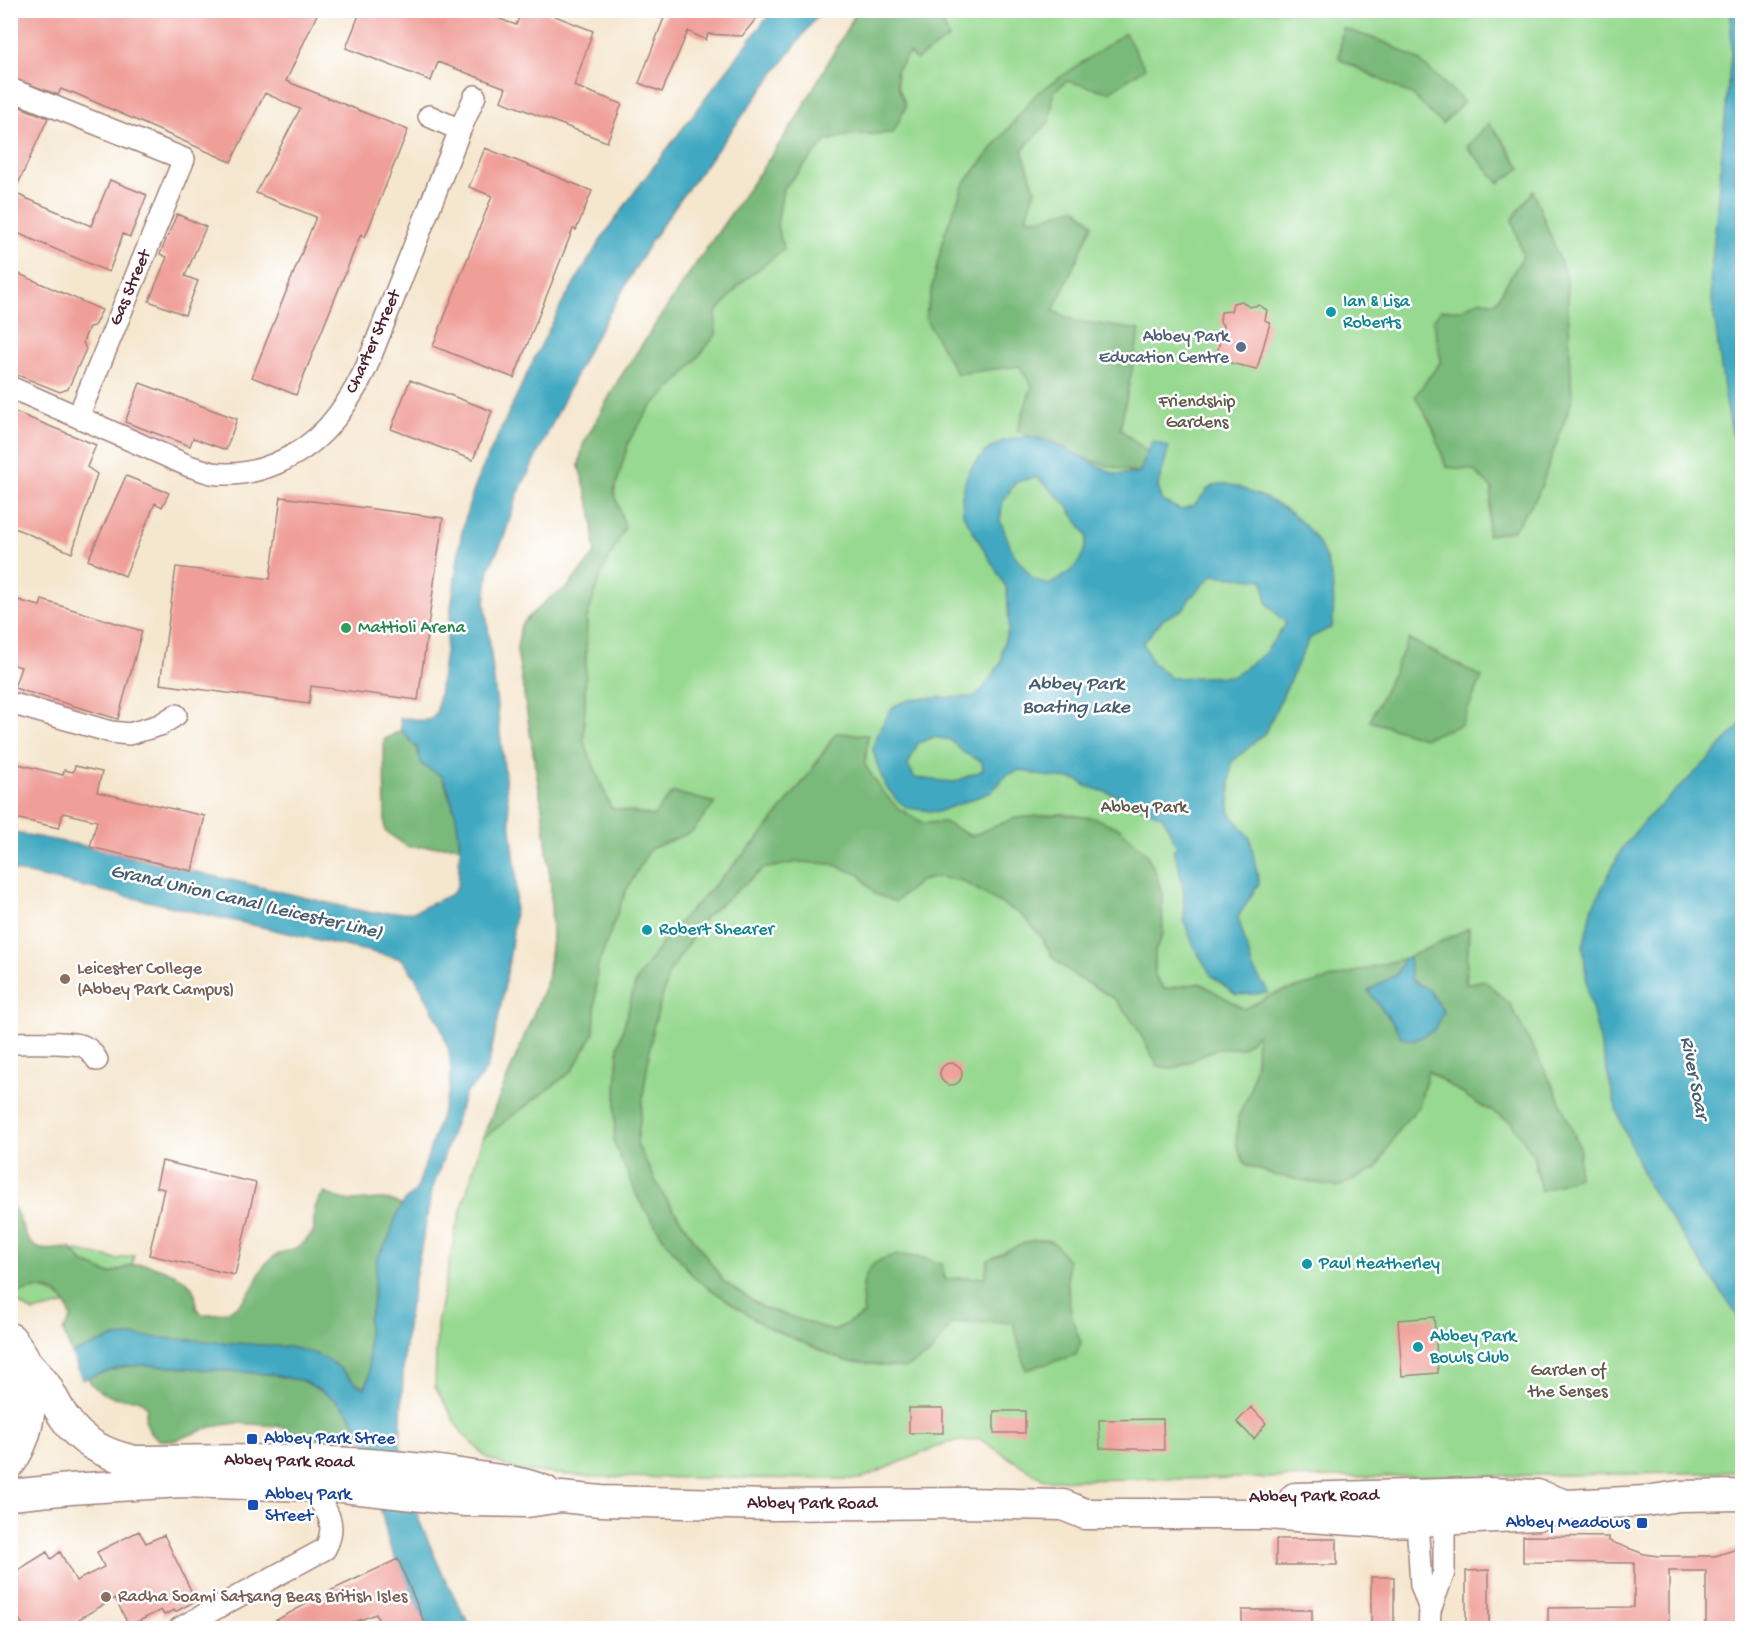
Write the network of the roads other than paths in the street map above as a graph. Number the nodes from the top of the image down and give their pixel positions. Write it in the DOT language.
graph roads {
  1 [pos="10,89"];
  2 [pos="475,96"];
  3 [pos="429,116"];
  4 [pos="460,130"];
  5 [pos="10,387"];
  6 [pos="78,417"];
  7 [pos="10,703"];
  8 [pos="176,715"];
  9 [pos="10,1043"];
  10 [pos="97,1060"];
  11 [pos="17,1350"];
  12 [pos="10,1461"];
  13 [pos="336,1474"];
  14 [pos="307,1485"];
  15 [pos="10,1495"];
  16 [pos="1743,1495"];
  17 [pos="1430,1512"];
  18 [pos="1429,1619"];
  19 [pos="180,1629"];
  1 -- 6 [label="street, Gas Street"];
  2 -- 4 [label="street, Charter Street"];
  3 -- 4 [label="street"];
  4 -- 6 [label="street, Charter Street"];
  5 -- 6 [label="street, Charter Street"];
  7 -- 8 [label="street"];
  9 -- 10 [label="street"];
  11 -- 12 [label="main road"];
  11 -- 13 [label="main road, Abbey Park Road"];
  13 -- 14 [label="main road, Abbey Park Road"];
  13 -- 17 [label="main road, Abbey Park Road"];
  14 -- 15 [label="main road, Abbey Park Road"];
  14 -- 19 [label="street"];
  16 -- 17 [label="main road, Abbey Park Road"];
  17 -- 18 [label="street"];
}
